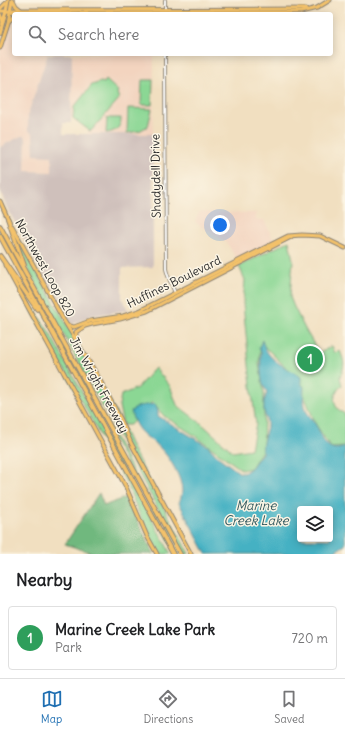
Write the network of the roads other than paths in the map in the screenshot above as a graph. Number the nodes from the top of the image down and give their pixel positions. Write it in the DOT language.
graph roads {
  1 [pos="10,0"];
  2 [pos="165,0"];
  3 [pos="328,0"];
  4 [pos="0,10"];
  5 [pos="221,10"];
  6 [pos="8,11"];
  7 [pos="21,11"];
  8 [pos="165,12"];
  9 [pos="196,12"];
  10 [pos="0,14"];
  11 [pos="12,18"];
  12 [pos="8,23"];
  13 [pos="3,24"];
  14 [pos="0,33"];
  15 [pos="0,48"];
  16 [pos="165,56"];
  17 [pos="0,201"];
  18 [pos="8,219"];
  19 [pos="0,226"];
  20 [pos="0,236"];
  21 [pos="345,248"];
  22 [pos="0,256"];
  23 [pos="27,273"];
  24 [pos="176,294"];
  25 [pos="63,319"];
  26 [pos="98,321"];
  27 [pos="50,328"];
  28 [pos="76,339"];
  29 [pos="157,554"];
  30 [pos="173,554"];
  31 [pos="180,554"];
  32 [pos="191,554"];
  1 -- 4 [label="main road"];
  1 -- 6 [label="main road"];
  1 -- 7 [label="main road"];
  2 -- 8 [label="street"];
  3 -- 5 [label="main road"];
  3 -- 9 [label="main road"];
  4 -- 6 [label="main road"];
  5 -- 8 [label="main road"];
  5 -- 9 [label="main road"];
  6 -- 7 [label="main road"];
  6 -- 12 [label="main road"];
  6 -- 13 [label="main road"];
  7 -- 8 [label="main road"];
  8 -- 9 [label="main road"];
  10 -- 13 [label="main road"];
  11 -- 12 [label="main road"];
  12 -- 15 [label="main road"];
  13 -- 14 [label="main road"];
  16 -- 24 [label="street, Shadydell Drive"];
  17 -- 18 [label="main road, Northwest Loop 820"];
  18 -- 23 [label="highway"];
  18 -- 25 [label="main road, Northwest Loop 820"];
  19 -- 23 [label="highway, Jim Wright Freeway"];
  20 -- 27 [label="highway, Jim Wright Freeway"];
  21 -- 24 [label="main road, Huffines Boulevard"];
  22 -- 27 [label="highway"];
  22 -- 29 [label="main road"];
  23 -- 31 [label="highway, Jim Wright Freeway"];
  24 -- 26 [label="main road, Huffines Boulevard"];
  25 -- 26 [label="main road, Huffines Boulevard"];
  25 -- 28 [label="main road, Northwest Loop 820"];
  26 -- 28 [label="main road, Huffines Boulevard"];
  27 -- 30 [label="highway, Jim Wright Freeway"];
  28 -- 32 [label="main road, Northwest Loop 820"];
}
